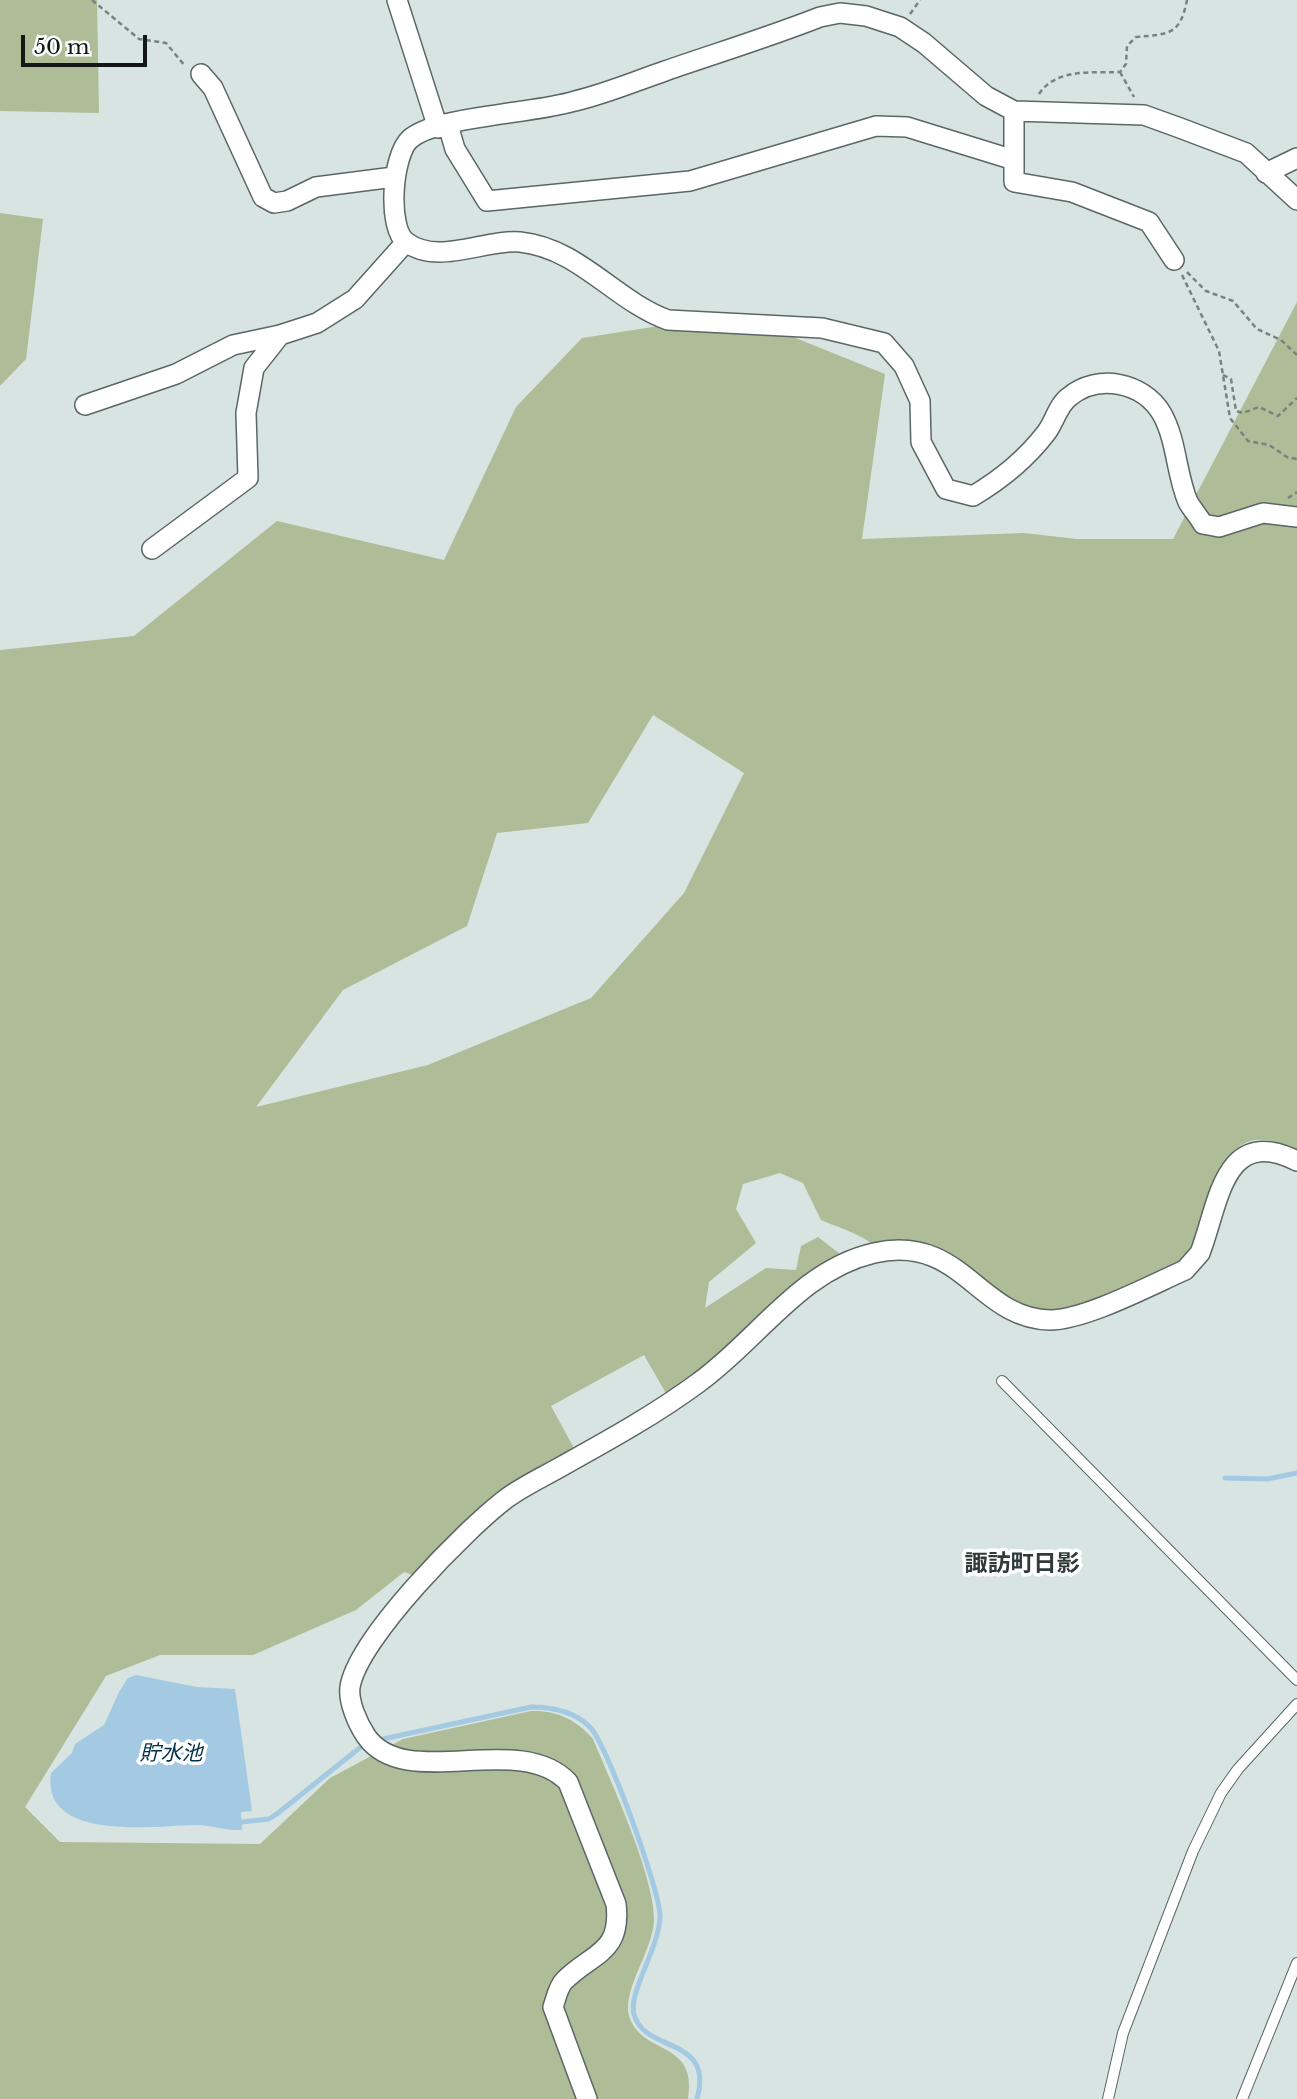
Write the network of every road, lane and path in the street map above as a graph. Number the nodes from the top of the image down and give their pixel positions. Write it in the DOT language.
graph roads {
  1 [pos="92,0"];
  2 [pos="397,0"];
  3 [pos="1187,0"];
  4 [pos="837,6"];
  5 [pos="1120,72"];
  6 [pos="201,74"];
  7 [pos="1021,111"];
  8 [pos="1144,115"];
  9 [pos="443,126"];
  10 [pos="1297,158"];
  11 [pos="1014,160"];
  12 [pos="1266,173"];
  13 [pos="394,177"];
  14 [pos="1297,200"];
  15 [pos="406,242"];
  16 [pos="1174,260"];
  17 [pos="280,335"];
  18 [pos="1297,355"];
  19 [pos="1223,375"];
  20 [pos="1297,398"];
  21 [pos="85,405"];
  22 [pos="1297,459"];
  23 [pos="1297,517"];
  24 [pos="152,549"];
  25 [pos="1297,1161"];
  26 [pos="1002,1381"];
  27 [pos="1297,1680"];
  28 [pos="1297,1704"];
  29 [pos="1297,1963"];
  30 [pos="587,2099"];
  31 [pos="1108,2099"];
  32 [pos="1242,2099"];
  1 -- 6 [label="path"];
  2 -- 9 [label="street"];
  3 -- 5 [label="path"];
  4 -- 7 [label="street"];
  4 -- 9 [label="street"];
  5 -- 7 [label="path"];
  5 -- 8 [label="path"];
  6 -- 13 [label="street"];
  7 -- 8 [label="street"];
  7 -- 11 [label="street"];
  8 -- 12 [label="street"];
  9 -- 11 [label="street"];
  9 -- 13 [label="street"];
  10 -- 12 [label="street"];
  11 -- 16 [label="street"];
  12 -- 14 [label="street"];
  13 -- 15 [label="street"];
  15 -- 17 [label="street"];
  15 -- 23 [label="street"];
  16 -- 18 [label="path"];
  16 -- 19 [label="path"];
  17 -- 21 [label="street"];
  17 -- 24 [label="street"];
  19 -- 20 [label="path"];
  19 -- 22 [label="path"];
  25 -- 30 [label="street"];
  26 -- 27 [label="lane"];
  28 -- 31 [label="lane"];
  29 -- 32 [label="lane"];
}
